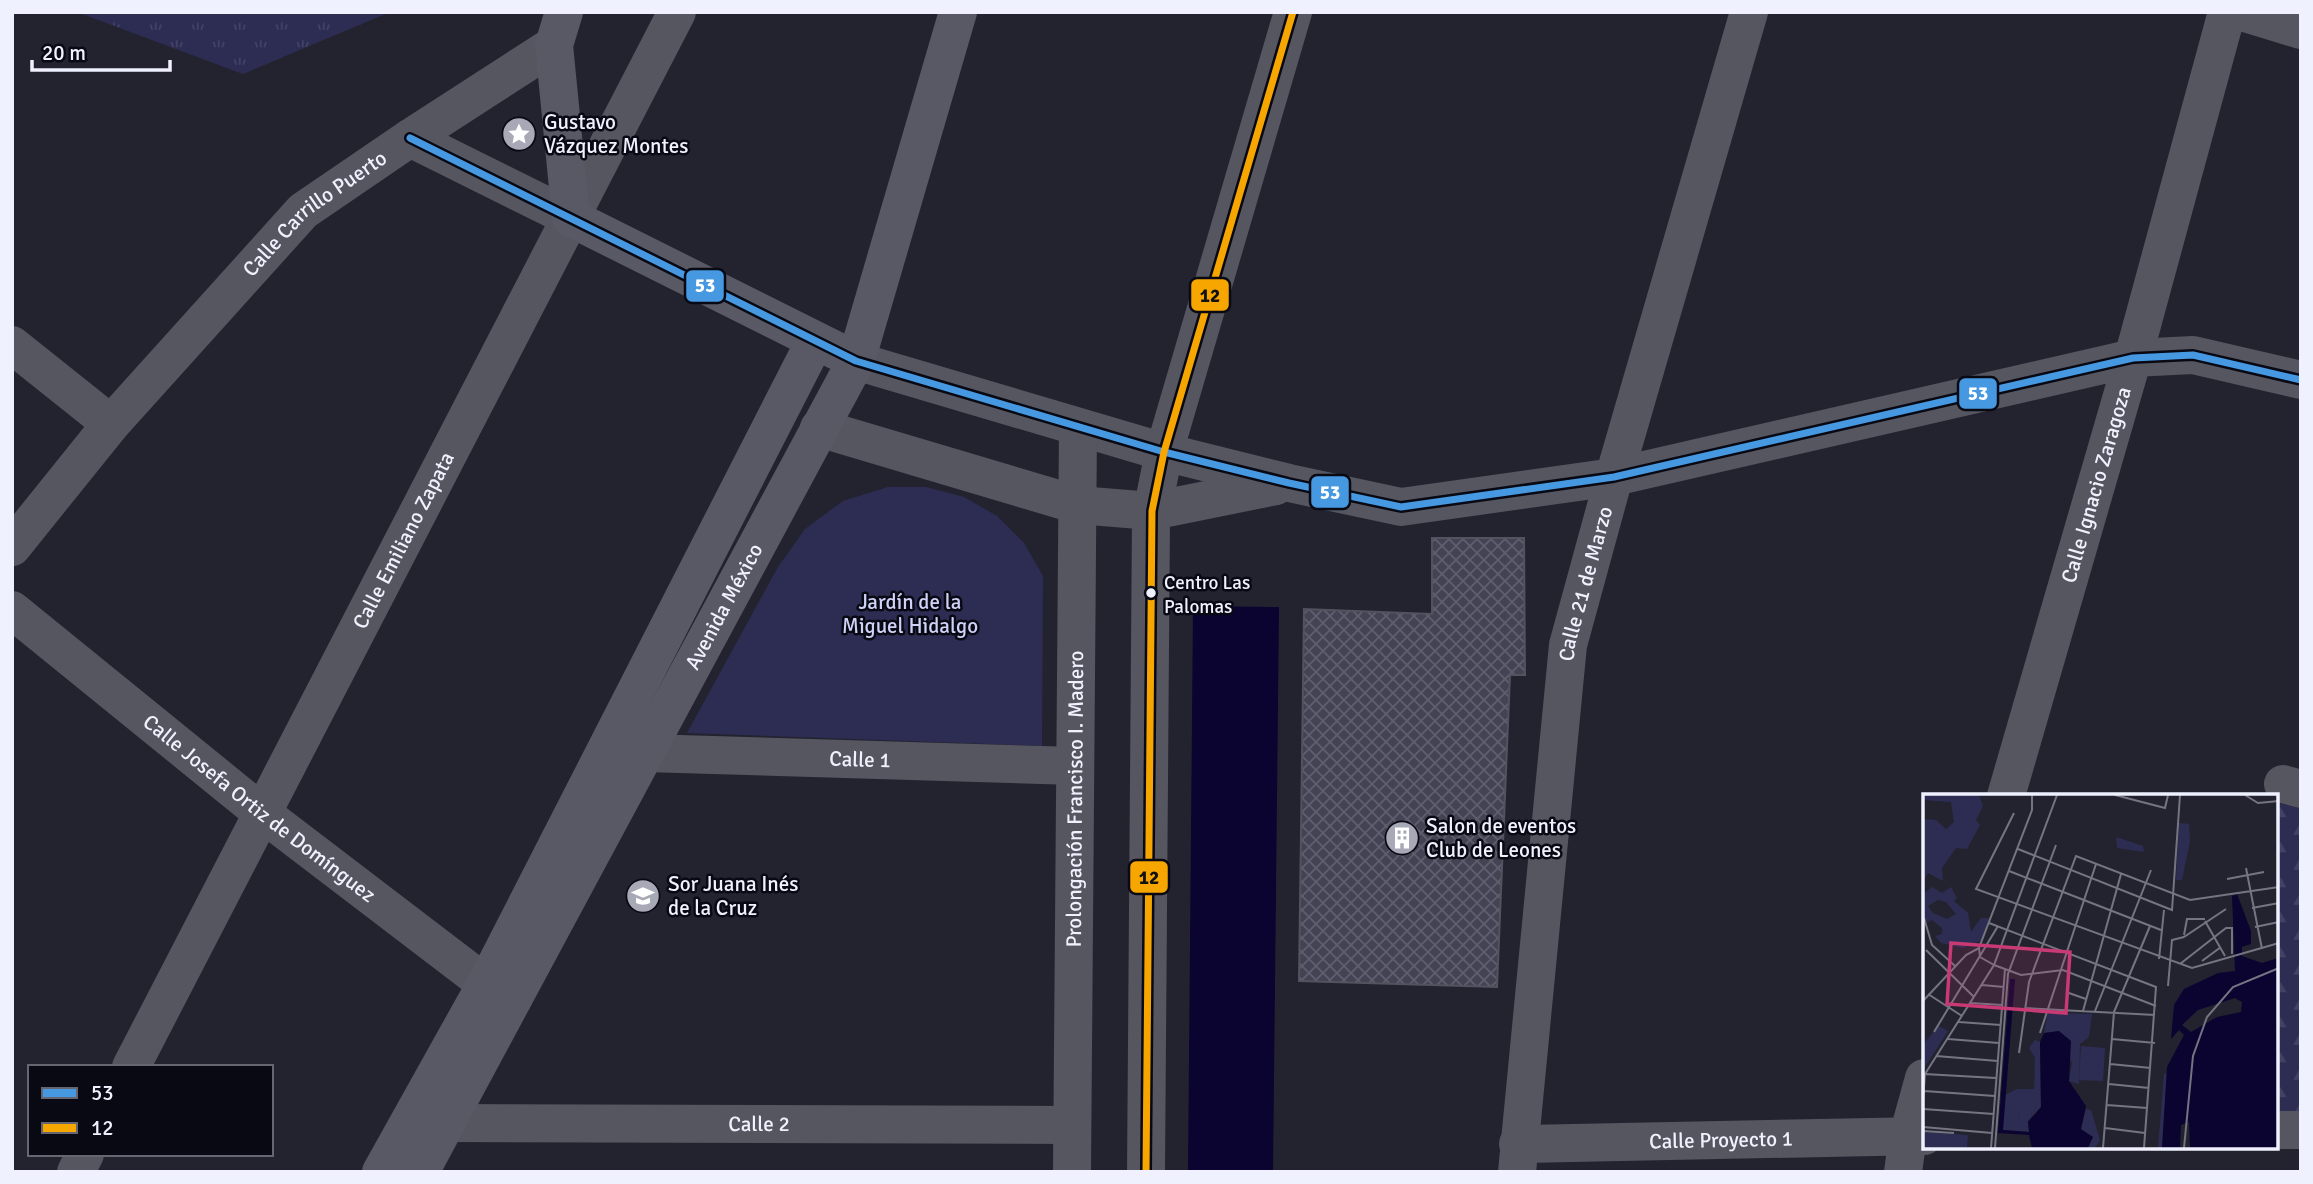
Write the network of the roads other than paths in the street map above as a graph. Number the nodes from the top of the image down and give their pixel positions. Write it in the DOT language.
graph roads {
  1 [pos="677,12"];
  2 [pos="958,12"];
  3 [pos="1293,12"];
  4 [pos="1748,12"];
  5 [pos="2227,12"];
  6 [pos="2242,12"];
  7 [pos="559,29"];
  8 [pos="2301,30"];
  9 [pos="410,138"];
  10 [pos="571,218"];
  11 [pos="815,341"];
  12 [pos="12,345"];
  13 [pos="2133,358"];
  14 [pos="856,361"];
  15 [pos="2301,380"];
  16 [pos="111,424"];
  17 [pos="819,428"];
  18 [pos="1079,428"];
  19 [pos="1164,453"];
  20 [pos="1614,478"];
  21 [pos="1289,484"];
  22 [pos="1078,505"];
  23 [pos="1152,511"];
  24 [pos="12,547"];
  25 [pos="12,610"];
  26 [pos="645,753"];
  27 [pos="1075,766"];
  28 [pos="2007,794"];
  29 [pos="262,813"];
  30 [pos="500,991"];
  31 [pos="132,1065"];
  32 [pos="1923,1085"];
  33 [pos="446,1123"];
  34 [pos="1072,1125"];
  35 [pos="2301,1129"];
  36 [pos="2278,1130"];
  37 [pos="1912,1148"];
  38 [pos="84,1156"];
  39 [pos="1518,1158"];
  40 [pos="76,1172"];
  41 [pos="381,1172"];
  42 [pos="420,1172"];
  43 [pos="1072,1172"];
  44 [pos="1146,1172"];
  1 -- 10 [label="street, Calle Emiliano Zapata"];
  2 -- 14 [label="main road, Avenida México"];
  3 -- 19 [label="street"];
  4 -- 20 [label="street, Calle 21 de Marzo"];
  5 -- 13 [label="street, Calle Ignacio Zaragoza"];
  6 -- 8 [label="street"];
  7 -- 9 [label="street, Calle Carrillo Puerto"];
  7 -- 10 [label="main road, Calle Carrillo Puerto"];
  9 -- 10 [label="street"];
  9 -- 16 [label="street, Calle Carrillo Puerto"];
  10 -- 11 [label="main road"];
  10 -- 29 [label="street, Calle Emiliano Zapata"];
  11 -- 14 [label="main road"];
  11 -- 30 [label="main road, Avenida México"];
  12 -- 16 [label="street"];
  13 -- 15 [label="street"];
  13 -- 20 [label="street"];
  13 -- 28 [label="street, Calle Ignacio Zaragoza"];
  14 -- 17 [label="main road, Avenida México"];
  14 -- 18 [label="street"];
  16 -- 24 [label="street, Calle Carrillo Puerto"];
  17 -- 22 [label="street"];
  17 -- 26 [label="main road, Avenida México"];
  18 -- 19 [label="street"];
  18 -- 22 [label="street, Prolongación Francisco I. Madero"];
  19 -- 21 [label="street"];
  19 -- 23 [label="street"];
  20 -- 21 [label="street"];
  20 -- 39 [label="street, Calle 21 de Marzo"];
  21 -- 23 [label="street"];
  22 -- 23 [label="street"];
  22 -- 27 [label="street, Prolongación Francisco I. Madero"];
  23 -- 44 [label="street"];
  25 -- 29 [label="street, Calle Josefa Ortiz de Domínguez"];
  26 -- 27 [label="street, Calle 1"];
  26 -- 30 [label="main road, Avenida México"];
  27 -- 34 [label="street, Prolongación Francisco I. Madero"];
  29 -- 30 [label="street, Calle Josefa Ortiz de Domínguez"];
  29 -- 31 [label="street, Calle Emiliano Zapata"];
  30 -- 33 [label="main road, Avenida México"];
  30 -- 41 [label="main road, Avenida México"];
  32 -- 37 [label="street"];
  33 -- 34 [label="street, Calle 2"];
  33 -- 42 [label="main road, Avenida México"];
  34 -- 43 [label="street, Prolongación Francisco I. Madero"];
  35 -- 36 [label="street"];
  37 -- 39 [label="street, Calle Proyecto 1"];
  38 -- 40 [label="street"];
}
